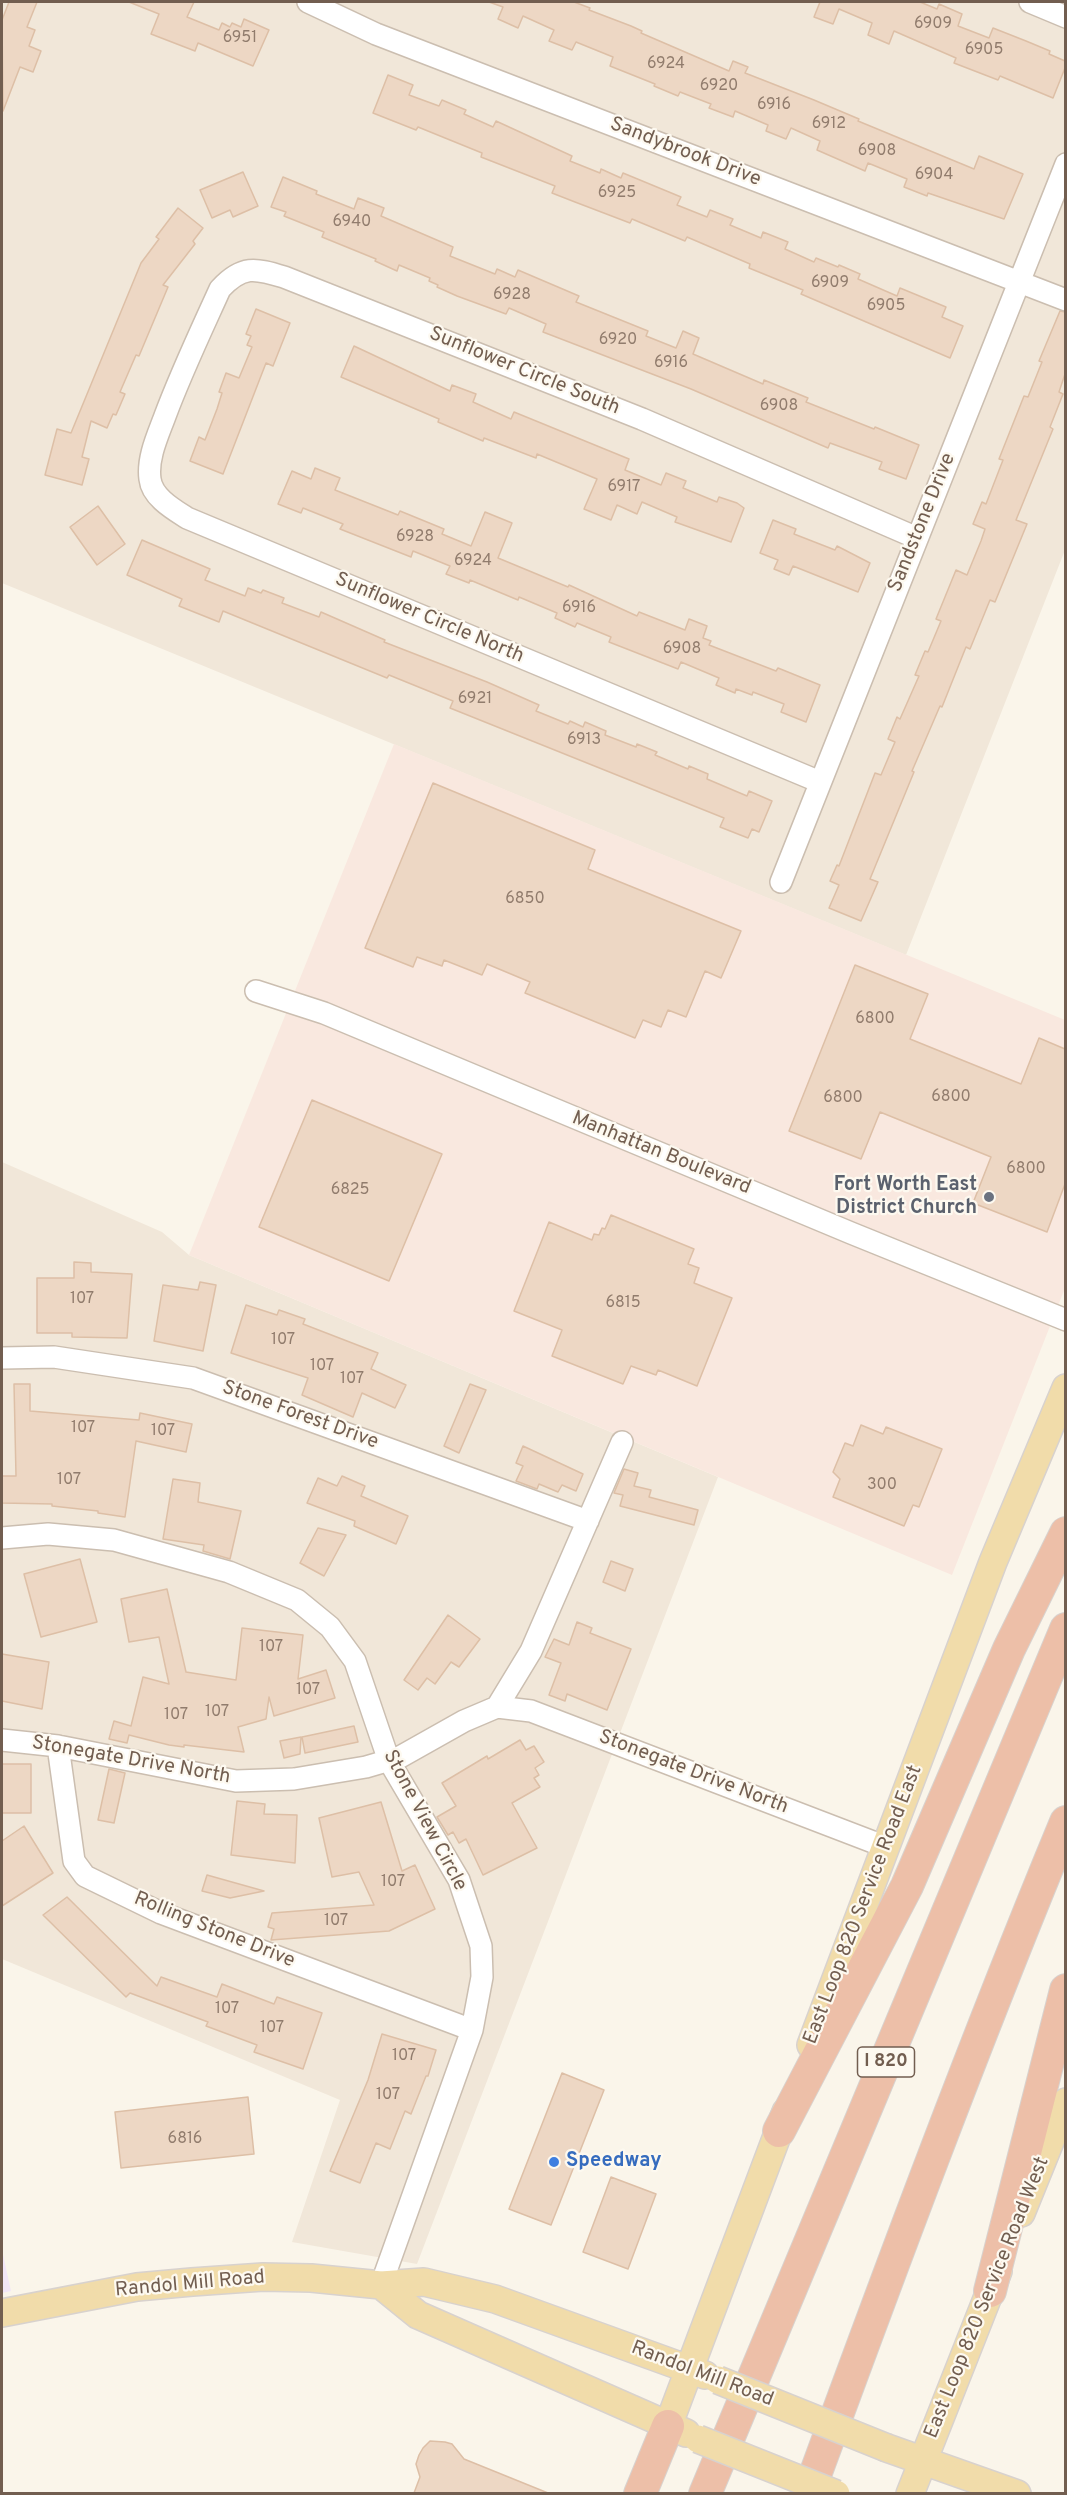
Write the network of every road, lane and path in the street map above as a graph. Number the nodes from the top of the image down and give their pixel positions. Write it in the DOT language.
graph roads {
  1 [pos="308,2"];
  2 [pos="1030,2"];
  3 [pos="1065,17"];
  4 [pos="1065,164"];
  5 [pos="1019,282"];
  6 [pos="1065,300"];
  7 [pos="180,377"];
  8 [pos="917,538"];
  9 [pos="820,782"];
  10 [pos="781,882"];
  11 [pos="256,991"];
  12 [pos="1065,1320"];
  13 [pos="2,1358"];
  14 [pos="1065,1388"];
  15 [pos="622,1442"];
  16 [pos="588,1521"];
  17 [pos="1065,1533"];
  18 [pos="2,1538"];
  19 [pos="1065,1629"];
  20 [pos="497,1707"];
  21 [pos="2,1740"];
  22 [pos="58,1746"];
  23 [pos="388,1761"];
  24 [pos="1065,1822"];
  25 [pos="886,1847"];
  26 [pos="1065,1990"];
  27 [pos="472,2030"];
  28 [pos="1065,2102"];
  29 [pos="778,2131"];
  30 [pos="381,2285"];
  31 [pos="990,2290"];
  32 [pos="2,2313"];
  33 [pos="690,2369"];
  34 [pos="668,2426"];
  35 [pos="924,2460"];
  36 [pos="640,2493"];
  37 [pos="705,2493"];
  38 [pos="808,2493"];
  39 [pos="836,2493"];
  40 [pos="910,2493"];
  41 [pos="1017,2493"];
  1 -- 5 [label="street, Sandybrook Drive"];
  2 -- 3 [label="street"];
  4 -- 5 [label="street, Sandstone Drive"];
  5 -- 6 [label="street, Sandybrook Drive"];
  5 -- 8 [label="street, Sandstone Drive"];
  7 -- 8 [label="street, Sunflower Circle South"];
  7 -- 9 [label="street, Sunflower Circle North"];
  8 -- 9 [label="street, Sandstone Drive"];
  9 -- 10 [label="street, Sandstone Drive"];
  11 -- 12 [label="street, Manhattan Boulevard"];
  13 -- 16 [label="street, Stone Forest Drive"];
  14 -- 25 [label="main road, East Loop 820 Service Road East"];
  15 -- 16 [label="street"];
  16 -- 20 [label="street"];
  17 -- 29 [label="highway"];
  18 -- 23 [label="street, Stone View Circle"];
  19 -- 37 [label="highway, I 820"];
  20 -- 23 [label="street, Stonegate Drive North"];
  20 -- 25 [label="street, Stonegate Drive North"];
  21 -- 22 [label="street, Stonegate Drive North"];
  22 -- 23 [label="street, Stonegate Drive North"];
  22 -- 27 [label="street, Rolling Stone Drive"];
  23 -- 27 [label="street, Stone View Circle"];
  24 -- 38 [label="highway"];
  25 -- 29 [label="main road, East Loop 820 Service Road East"];
  26 -- 31 [label="highway"];
  27 -- 30 [label="street, Stone View Circle"];
  28 -- 31 [label="main road, East Loop 820 Service Road West"];
  29 -- 33 [label="main road, East Loop 820 Service Road East"];
  30 -- 32 [label="main road, Randol Mill Road"];
  30 -- 33 [label="main road, Randol Mill Road"];
  30 -- 34 [label="main road"];
  31 -- 35 [label="main road, East Loop 820 Service Road West"];
  33 -- 34 [label="main road, East Loop 820 Service Road East"];
  33 -- 35 [label="main road, Randol Mill Road, bridge"];
  34 -- 36 [label="highway"];
  34 -- 39 [label="main road, bridge"];
  35 -- 40 [label="main road, East Loop 820 Service Road West"];
  35 -- 41 [label="main road, Randol Mill Road"];
}
